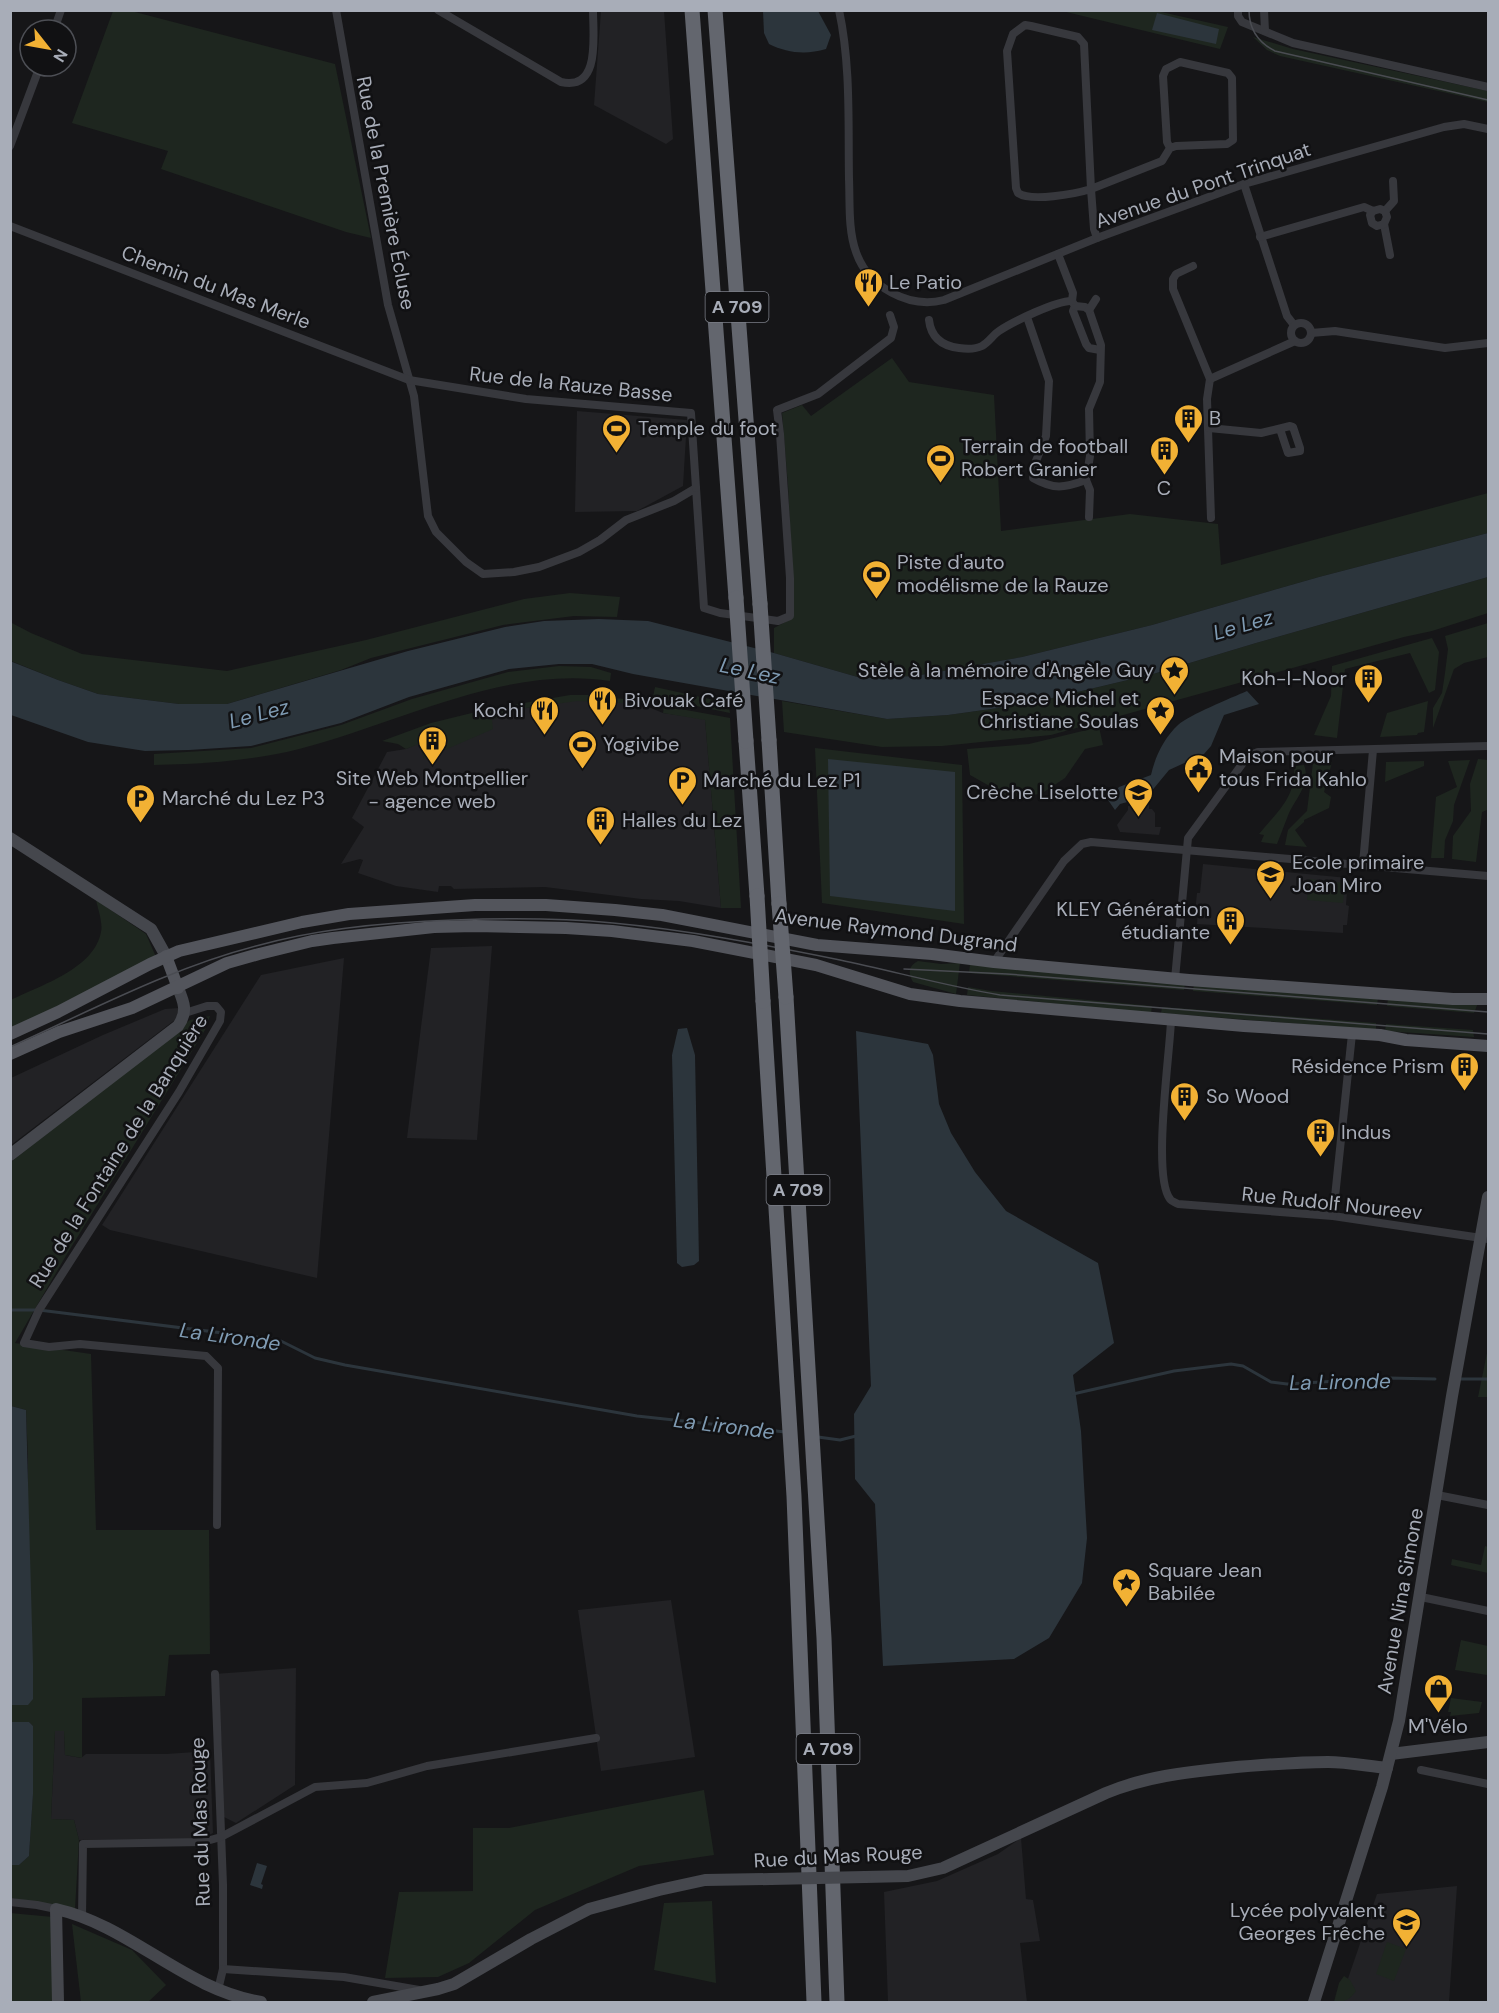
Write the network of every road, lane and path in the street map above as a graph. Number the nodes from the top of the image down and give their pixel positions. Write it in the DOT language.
graph roads {
  1 [pos="336,10"];
  2 [pos="438,10"];
  3 [pos="593,10"];
  4 [pos="692,10"];
  5 [pos="715,10"];
  6 [pos="839,10"];
  7 [pos="1238,10"];
  8 [pos="1264,10"];
  9 [pos="1265,32"];
  10 [pos="36,78"];
  11 [pos="1488,87"];
  12 [pos="1488,129"];
  13 [pos="10,146"];
  14 [pos="1170,148"];
  15 [pos="1393,181"];
  16 [pos="1244,184"];
  17 [pos="1091,189"];
  18 [pos="1372,211"];
  19 [pos="1385,211"];
  20 [pos="1384,224"];
  21 [pos="10,226"];
  22 [pos="1260,237"];
  23 [pos="1097,238"];
  24 [pos="1058,254"];
  25 [pos="1390,255"];
  26 [pos="1193,266"];
  27 [pos="1096,298"];
  28 [pos="1074,304"];
  29 [pos="1089,310"];
  30 [pos="890,315"];
  31 [pos="1028,317"];
  32 [pos="929,320"];
  33 [pos="1294,325"];
  34 [pos="1311,333"];
  35 [pos="1295,341"];
  36 [pos="1488,343"];
  37 [pos="1100,350"];
  38 [pos="1210,379"];
  39 [pos="409,380"];
  40 [pos="1209,428"];
  41 [pos="1280,429"];
  42 [pos="1086,480"];
  43 [pos="696,489"];
  44 [pos="1089,517"];
  45 [pos="1211,518"];
  46 [pos="1488,746"];
  47 [pos="1373,750"];
  48 [pos="10,838"];
  49 [pos="1186,850"];
  50 [pos="1363,864"];
  51 [pos="1488,876"];
  52 [pos="166,956"];
  53 [pos="994,962"];
  54 [pos="1175,978"];
  55 [pos="178,988"];
  56 [pos="1488,999"];
  57 [pos="185,1013"];
  58 [pos="1171,1020"];
  59 [pos="10,1034"];
  60 [pos="1352,1034"];
  61 [pos="1488,1046"];
  62 [pos="10,1054"];
  63 [pos="10,1155"];
  64 [pos="1488,1197"];
  65 [pos="1333,1216"];
  66 [pos="1485,1238"];
  67 [pos="1437,1495"];
  68 [pos="1488,1505"];
  69 [pos="217,1525"];
  70 [pos="1421,1597"];
  71 [pos="1488,1611"];
  72 [pos="215,1674"];
  73 [pos="596,1738"];
  74 [pos="1488,1740"];
  75 [pos="1391,1754"];
  76 [pos="1387,1768"];
  77 [pos="1421,1770"];
  78 [pos="1488,1784"];
  79 [pos="221,1837"];
  80 [pos="10,1902"];
  81 [pos="56,1909"];
  82 [pos="82,1917"];
  83 [pos="223,1969"];
  84 [pos="438,1989"];
  85 [pos="218,1990"];
  86 [pos="58,2002"];
  87 [pos="261,2002"];
  88 [pos="373,2002"];
  89 [pos="814,2002"];
  90 [pos="837,2002"];
  91 [pos="1314,2002"];
  1 -- 39 [label="street, Rue de la Première Écluse"];
  2 -- 3 [label="street"];
  4 -- 89 [label="highway, A 709, bridge"];
  5 -- 90 [label="highway, A 709, bridge"];
  6 -- 24 [label="street, Avenue du Pont Trinquat"];
  7 -- 9 [label="street"];
  8 -- 9 [label="street"];
  9 -- 11 [label="street"];
  10 -- 13 [label="street"];
  12 -- 16 [label="street, Avenue du Pont Trinquat"];
  14 -- 14 [label="street"];
  14 -- 17 [label="street"];
  15 -- 19 [label="street"];
  16 -- 22 [label="street"];
  16 -- 23 [label="street, Avenue du Pont Trinquat"];
  17 -- 17 [label="street"];
  17 -- 23 [label="street"];
  18 -- 19 [label="street"];
  18 -- 20 [label="street"];
  18 -- 22 [label="street"];
  19 -- 20 [label="street"];
  20 -- 25 [label="street"];
  21 -- 39 [label="street, Chemin du Mas Merle"];
  22 -- 33 [label="street"];
  23 -- 24 [label="street, Avenue du Pont Trinquat"];
  24 -- 28 [label="street"];
  26 -- 38 [label="street"];
  27 -- 29 [label="street"];
  28 -- 29 [label="street"];
  28 -- 31 [label="street"];
  28 -- 37 [label="street"];
  29 -- 37 [label="street"];
  30 -- 43 [label="street"];
  31 -- 32 [label="street"];
  31 -- 42 [label="street"];
  33 -- 34 [label="street"];
  33 -- 35 [label="street"];
  34 -- 35 [label="street"];
  34 -- 36 [label="street"];
  35 -- 38 [label="street"];
  37 -- 42 [label="street"];
  38 -- 40 [label="street"];
  39 -- 43 [label="street, Rue de la Rauze Basse"];
  39 -- 43 [label="street, Rue de la Première Écluse"];
  40 -- 41 [label="street"];
  40 -- 45 [label="street"];
  42 -- 44 [label="street"];
  46 -- 47 [label="street"];
  47 -- 49 [label="street"];
  47 -- 50 [label="street"];
  48 -- 52 [label="street"];
  49 -- 50 [label="street"];
  49 -- 53 [label="street"];
  49 -- 54 [label="street"];
  50 -- 51 [label="street"];
  52 -- 53 [label="main road, Avenue Raymond Dugrand"];
  52 -- 55 [label="main road"];
  52 -- 59 [label="main road, Avenue Raymond Dugrand"];
  53 -- 54 [label="main road, Avenue Raymond Dugrand"];
  54 -- 56 [label="main road, Avenue Raymond Dugrand"];
  55 -- 57 [label="street"];
  55 -- 58 [label="main road, Avenue Raymond Dugrand"];
  55 -- 62 [label="main road, Avenue Raymond Dugrand"];
  57 -- 63 [label="street"];
  57 -- 69 [label="street, Rue de la Fontaine de la Banquière"];
  58 -- 60 [label="main road, Avenue Raymond Dugrand"];
  58 -- 65 [label="street, Rue Rudolf Noureev"];
  60 -- 61 [label="main road, Avenue Raymond Dugrand"];
  60 -- 65 [label="street"];
  64 -- 66 [label="street, Avenue Nina Simone"];
  65 -- 66 [label="street, Rue Rudolf Noureev"];
  66 -- 67 [label="street, Avenue Nina Simone"];
  67 -- 68 [label="street"];
  67 -- 70 [label="street, Avenue Nina Simone"];
  70 -- 71 [label="street"];
  70 -- 75 [label="street, Avenue Nina Simone"];
  72 -- 79 [label="street, Rue du Mas Rouge"];
  73 -- 79 [label="street"];
  74 -- 75 [label="street"];
  75 -- 76 [label="street, Avenue Nina Simone"];
  76 -- 84 [label="street, Rue du Mas Rouge, bridge"];
  76 -- 91 [label="street, Avenue Nina Simone"];
  77 -- 78 [label="street"];
  79 -- 82 [label="street"];
  79 -- 83 [label="street, Rue du Mas Rouge"];
  80 -- 81 [label="street"];
  81 -- 82 [label="street"];
  81 -- 86 [label="street"];
  82 -- 85 [label="street"];
  83 -- 84 [label="street, Rue du Mas Rouge"];
  83 -- 85 [label="street, Rue du Mas Rouge"];
  84 -- 88 [label="street, Rue du Mas Rouge"];
  85 -- 87 [label="street"];
}
